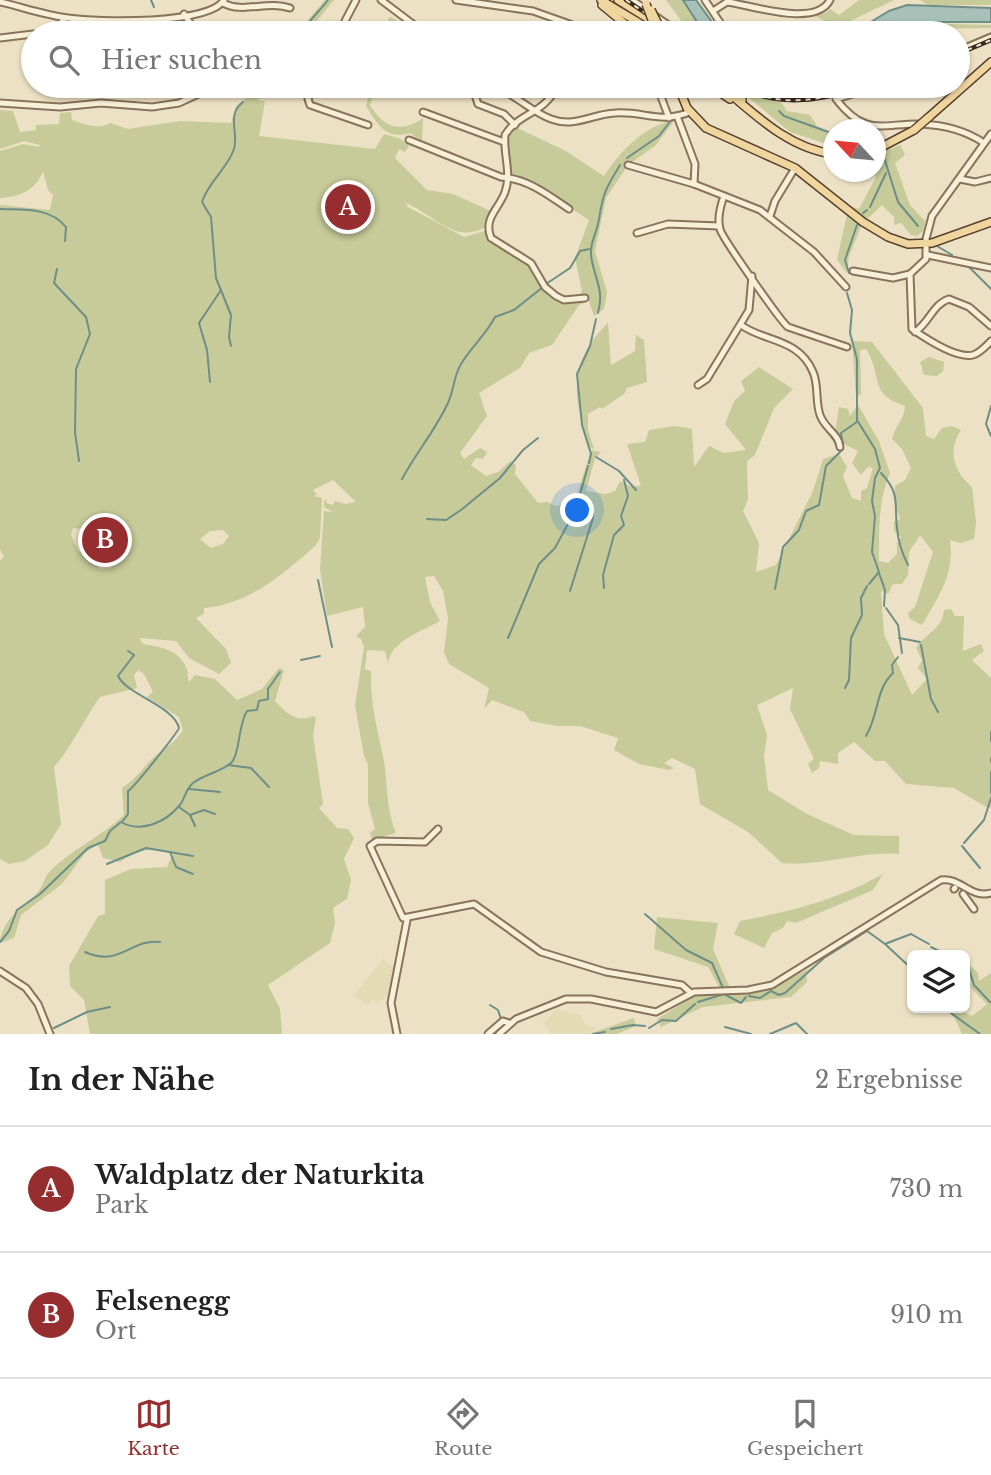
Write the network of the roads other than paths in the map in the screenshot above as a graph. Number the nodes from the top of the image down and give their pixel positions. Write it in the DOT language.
graph roads {
  1 [pos="356,0"];
  2 [pos="381,0"];
  3 [pos="456,0"];
  4 [pos="599,0"];
  5 [pos="608,0"];
  6 [pos="618,0"];
  7 [pos="632,0"];
  8 [pos="705,0"];
  9 [pos="831,0"];
  10 [pos="0,2"];
  11 [pos="223,2"];
  12 [pos="644,7"];
  13 [pos="290,8"];
  14 [pos="713,11"];
  15 [pos="184,15"];
  16 [pos="65,18"];
  17 [pos="63,21"];
  18 [pos="188,21"];
  19 [pos="347,21"];
  20 [pos="409,21"];
  21 [pos="555,21"];
  22 [pos="623,21"];
  23 [pos="640,21"];
  24 [pos="643,21"];
  25 [pos="663,21"];
  26 [pos="720,21"];
  27 [pos="21,35"];
  28 [pos="991,37"];
  29 [pos="0,38"];
  30 [pos="970,48"];
  31 [pos="991,62"];
  32 [pos="970,81"];
  33 [pos="190,98"];
  34 [pos="308,98"];
  35 [pos="476,98"];
  36 [pos="517,98"];
  37 [pos="551,98"];
  38 [pos="662,98"];
  39 [pos="685,98"];
  40 [pos="729,98"];
  41 [pos="739,98"];
  42 [pos="741,98"];
  43 [pos="839,98"];
  44 [pos="950,98"];
  45 [pos="0,103"];
  46 [pos="537,111"];
  47 [pos="691,111"];
  48 [pos="423,113"];
  49 [pos="677,117"];
  50 [pos="669,118"];
  51 [pos="368,125"];
  52 [pos="515,125"];
  53 [pos="769,125"];
  54 [pos="409,139"];
  55 [pos="988,140"];
  56 [pos="504,142"];
  57 [pos="886,146"];
  58 [pos="823,152"];
  59 [pos="628,165"];
  60 [pos="795,168"];
  61 [pos="508,177"];
  62 [pos="991,178"];
  63 [pos="960,179"];
  64 [pos="694,184"];
  65 [pos="724,197"];
  66 [pos="569,209"];
  67 [pos="770,216"];
  68 [pos="991,222"];
  69 [pos="719,226"];
  70 [pos="636,233"];
  71 [pos="926,241"];
  72 [pos="928,256"];
  73 [pos="991,268"];
  74 [pos="853,271"];
  75 [pos="911,274"];
  76 [pos="752,276"];
  77 [pos="846,288"];
  78 [pos="585,298"];
  79 [pos="741,325"];
  80 [pos="991,326"];
  81 [pos="915,332"];
  82 [pos="991,341"];
  83 [pos="847,346"];
  84 [pos="698,385"];
  85 [pos="840,447"];
  86 [pos="438,830"];
  87 [pos="963,894"];
  88 [pos="991,894"];
  89 [pos="974,909"];
  90 [pos="407,920"];
  91 [pos="0,971"];
  92 [pos="691,993"];
  93 [pos="509,1023"];
  94 [pos="50,1034"];
  95 [pos="397,1034"];
  96 [pos="488,1034"];
  97 [pos="499,1034"];
  1 -- 19 [label="street"];
  2 -- 20 [label="street"];
  3 -- 21 [label="street"];
  4 -- 22 [label="main road"];
  4 -- 23 [label="main road"];
  5 -- 24 [label="main road"];
  6 -- 12 [label="main road"];
  7 -- 25 [label="street"];
  8 -- 14 [label="street"];
  9 -- 14 [label="street"];
  10 -- 16 [label="street"];
  11 -- 13 [label="street"];
  11 -- 15 [label="street"];
  14 -- 26 [label="street"];
  15 -- 16 [label="street"];
  15 -- 18 [label="street"];
  16 -- 17 [label="street"];
  27 -- 29 [label="street"];
  28 -- 30 [label="street"];
  31 -- 32 [label="main road, bridge"];
  33 -- 45 [label="street"];
  34 -- 51 [label="street"];
  35 -- 52 [label="street"];
  36 -- 46 [label="street"];
  37 -- 46 [label="street"];
  38 -- 50 [label="street"];
  39 -- 47 [label="main road"];
  40 -- 53 [label="main road"];
  41 -- 53 [label="main road"];
  42 -- 53 [label="main road"];
  43 -- 55 [label="street"];
  44 -- 57 [label="main road, bridge"];
  46 -- 50 [label="street"];
  46 -- 52 [label="street"];
  47 -- 49 [label="street"];
  47 -- 60 [label="main road"];
  48 -- 56 [label="street"];
  49 -- 50 [label="street"];
  49 -- 64 [label="street"];
  52 -- 56 [label="street"];
  53 -- 58 [label="main road"];
  54 -- 61 [label="street"];
  55 -- 63 [label="street"];
  56 -- 61 [label="street"];
  59 -- 64 [label="street"];
  60 -- 67 [label="street"];
  60 -- 71 [label="main road"];
  61 -- 66 [label="street"];
  61 -- 78 [label="street"];
  62 -- 63 [label="street"];
  63 -- 71 [label="street"];
  64 -- 65 [label="street"];
  65 -- 67 [label="street"];
  65 -- 69 [label="street"];
  67 -- 77 [label="street"];
  68 -- 71 [label="main road"];
  69 -- 70 [label="street"];
  69 -- 76 [label="street"];
  71 -- 72 [label="street"];
  72 -- 73 [label="street"];
  72 -- 75 [label="street"];
  74 -- 75 [label="street"];
  75 -- 81 [label="street"];
  76 -- 79 [label="street"];
  76 -- 83 [label="street"];
  79 -- 84 [label="street"];
  79 -- 85 [label="street"];
  80 -- 81 [label="street"];
  81 -- 82 [label="street"];
  86 -- 90 [label="street"];
  87 -- 89 [label="street"];
  88 -- 92 [label="street"];
  90 -- 92 [label="street"];
  90 -- 95 [label="street"];
  91 -- 94 [label="street"];
  92 -- 93 [label="street"];
  93 -- 96 [label="street"];
  93 -- 97 [label="street"];
}
